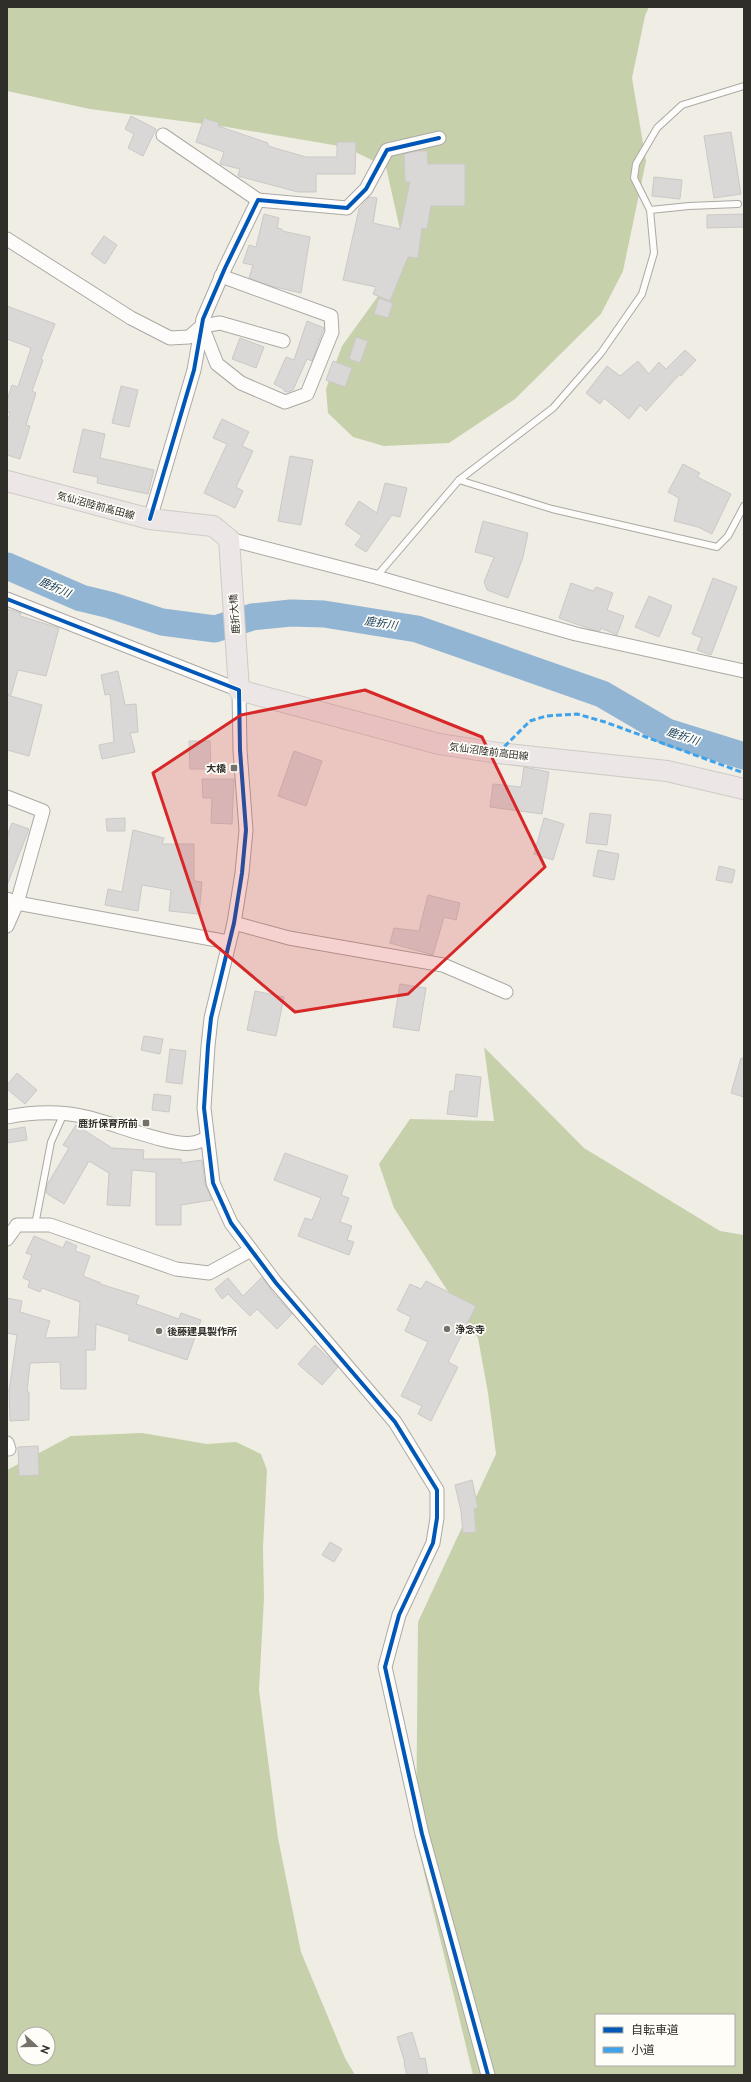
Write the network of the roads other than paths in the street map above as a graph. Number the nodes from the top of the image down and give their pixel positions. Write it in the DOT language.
graph roads {
  1 [pos="744,86"];
  2 [pos="163,135"];
  3 [pos="439,138"];
  4 [pos="258,200"];
  5 [pos="738,204"];
  6 [pos="650,210"];
  7 [pos="7,239"];
  8 [pos="221,276"];
  9 [pos="202,326"];
  10 [pos="283,341"];
  11 [pos="7,480"];
  12 [pos="459,480"];
  13 [pos="744,506"];
  14 [pos="150,519"];
  15 [pos="229,539"];
  16 [pos="376,577"];
  17 [pos="7,599"];
  18 [pos="744,670"];
  19 [pos="238,690"];
  20 [pos="744,789"];
  21 [pos="7,797"];
  22 [pos="12,901"];
  23 [pos="234,923"];
  24 [pos="7,926"];
  25 [pos="228,942"];
  26 [pos="506,992"];
  27 [pos="64,1113"];
  28 [pos="7,1117"];
  29 [pos="206,1138"];
  30 [pos="35,1225"];
  31 [pos="7,1239"];
  32 [pos="251,1250"];
  33 [pos="488,2075"];
  1 -- 6 [label="lane"];
  2 -- 4 [label="street"];
  3 -- 4 [label="street"];
  4 -- 8 [label="street"];
  5 -- 6 [label="lane"];
  6 -- 12 [label="lane"];
  7 -- 9 [label="street"];
  8 -- 9 [label="street"];
  8 -- 9 [label="street"];
  9 -- 10 [label="street"];
  9 -- 14 [label="street"];
  11 -- 14 [label="main road, 気仙沼陸前高田線"];
  12 -- 13 [label="lane"];
  12 -- 16 [label="lane"];
  14 -- 15 [label="main road, 気仙沼陸前高田線"];
  15 -- 16 [label="street"];
  15 -- 19 [label="main road, 鹿折大橋"];
  16 -- 18 [label="street"];
  17 -- 19 [label="street"];
  19 -- 20 [label="main road, 気仙沼陸前高田線"];
  19 -- 23 [label="street"];
  21 -- 22 [label="street"];
  22 -- 24 [label="street"];
  22 -- 25 [label="street"];
  23 -- 25 [label="street"];
  23 -- 26 [label="street"];
  25 -- 29 [label="street"];
  27 -- 28 [label="street"];
  27 -- 29 [label="street"];
  27 -- 30 [label="lane"];
  29 -- 32 [label="street"];
  30 -- 31 [label="street"];
  30 -- 32 [label="street"];
  32 -- 33 [label="street"];
}
